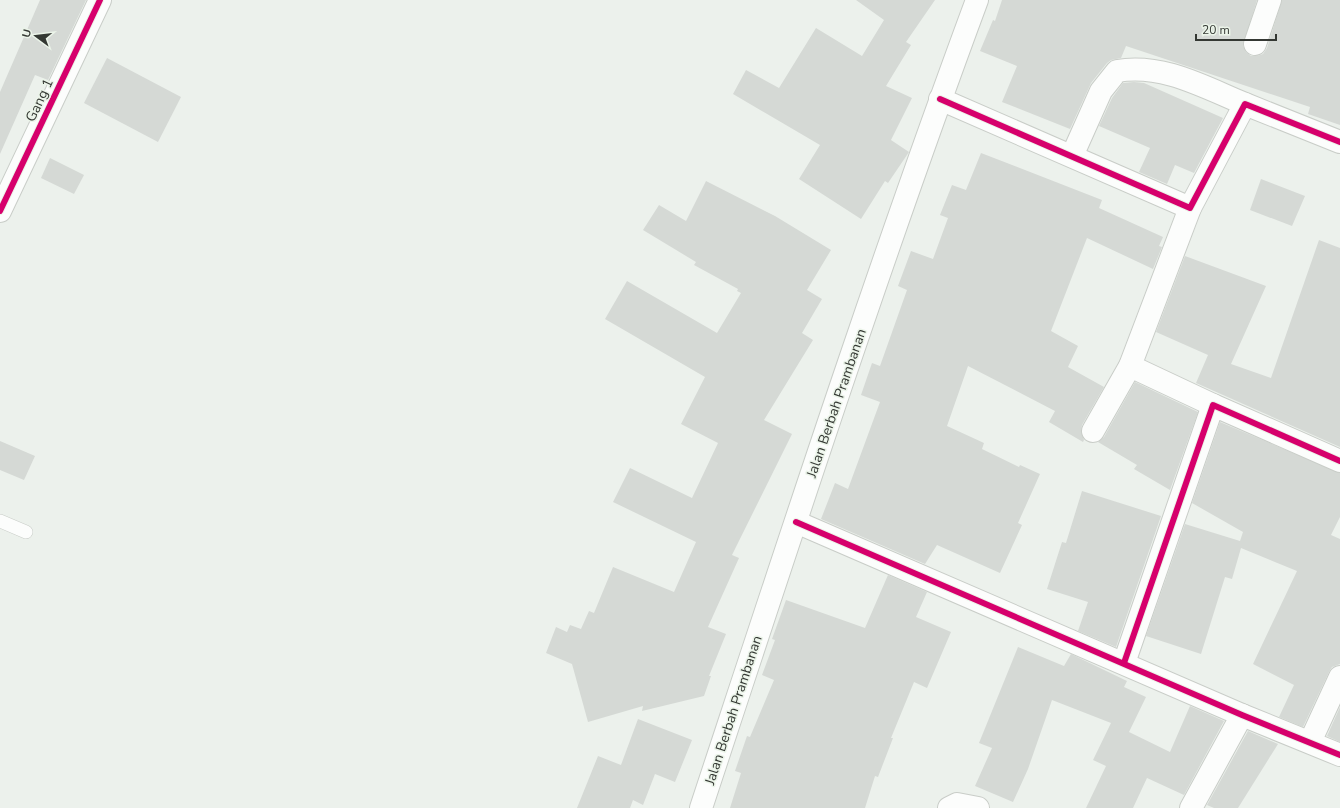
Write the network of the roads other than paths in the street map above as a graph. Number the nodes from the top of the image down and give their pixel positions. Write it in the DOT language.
graph roads {
  1 [pos="100,0"];
  2 [pos="976,0"];
  3 [pos="1270,0"];
  4 [pos="1255,44"];
  5 [pos="940,99"];
  6 [pos="1245,104"];
  7 [pos="1340,142"];
  8 [pos="1072,156"];
  9 [pos="1190,208"];
  10 [pos="0,211"];
  11 [pos="1130,366"];
  12 [pos="1213,405"];
  13 [pos="1093,431"];
  14 [pos="1340,461"];
  15 [pos="0,521"];
  16 [pos="796,522"];
  17 [pos="26,532"];
  18 [pos="1124,664"];
  19 [pos="1340,677"];
  20 [pos="1242,715"];
  21 [pos="1310,742"];
  22 [pos="1340,755"];
  23 [pos="701,808"];
  24 [pos="949,808"];
  25 [pos="978,808"];
  26 [pos="1191,808"];
  1 -- 10 [label="street, Gang 1"];
  2 -- 5 [label="street, Jalan Berbah Prambanan"];
  3 -- 4 [label="street"];
  5 -- 8 [label="street"];
  5 -- 16 [label="street, Jalan Berbah Prambanan"];
  6 -- 7 [label="street"];
  6 -- 8 [label="street"];
  6 -- 9 [label="street"];
  8 -- 9 [label="street"];
  9 -- 11 [label="street"];
  11 -- 12 [label="street"];
  11 -- 13 [label="street"];
  12 -- 14 [label="street"];
  12 -- 18 [label="street"];
  15 -- 17 [label="lane"];
  16 -- 18 [label="street"];
  16 -- 23 [label="street, Jalan Berbah Prambanan"];
  18 -- 20 [label="street"];
  19 -- 21 [label="street"];
  20 -- 21 [label="street"];
  20 -- 26 [label="street"];
  21 -- 22 [label="street"];
  24 -- 25 [label="street"];
}
